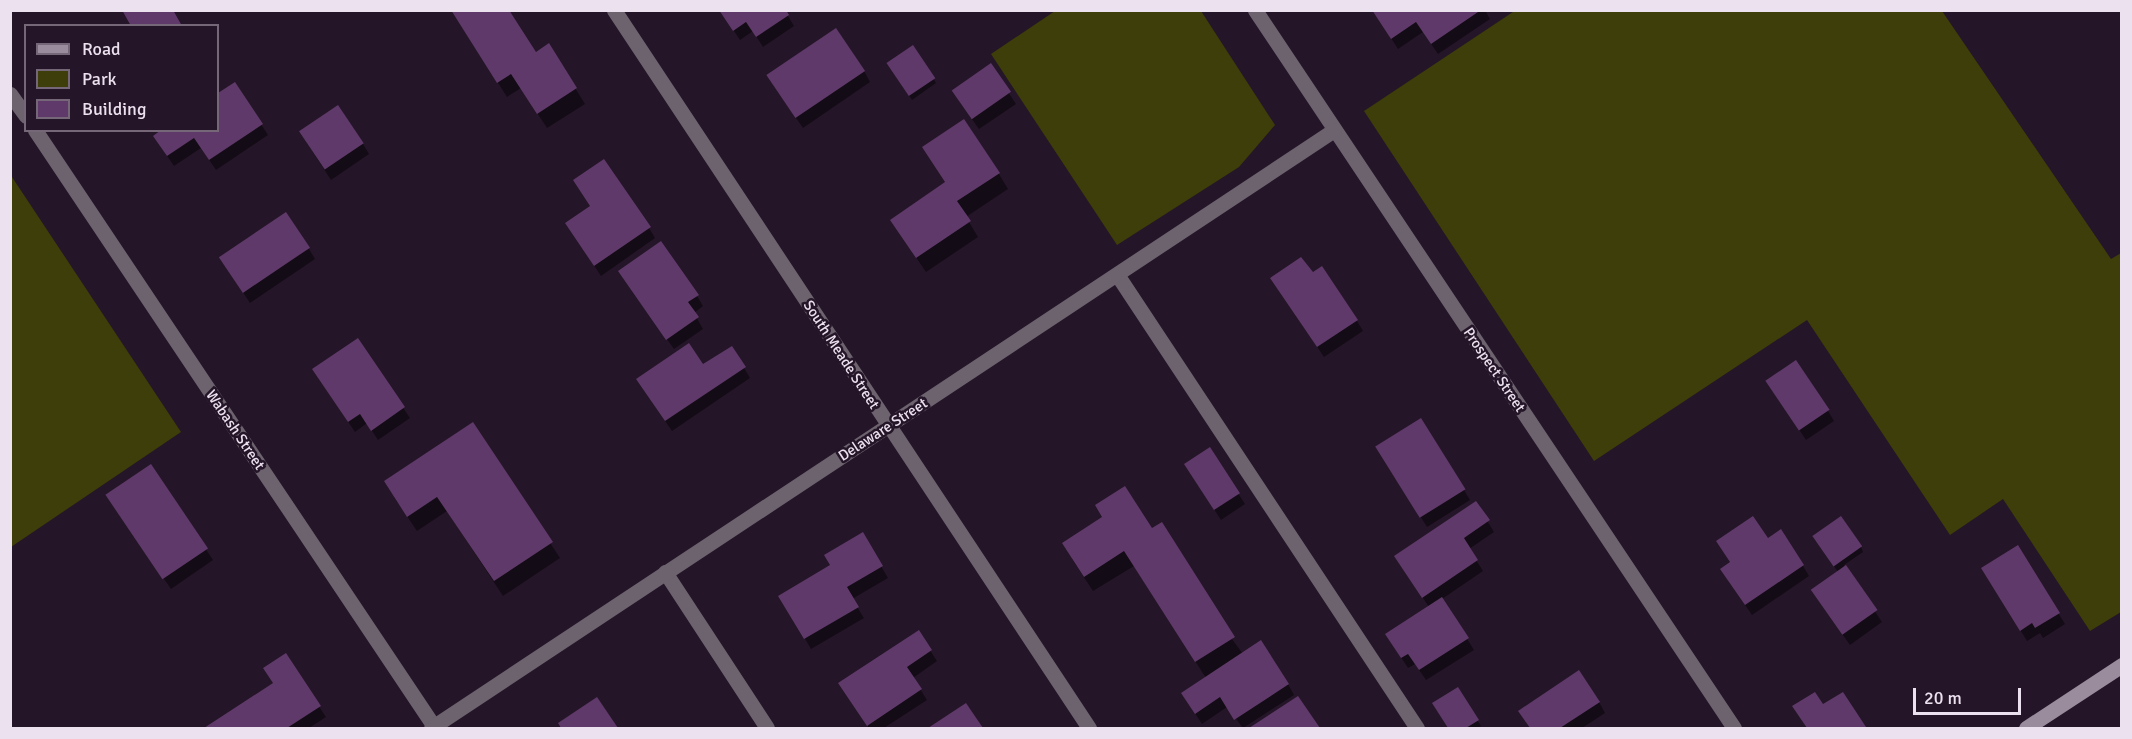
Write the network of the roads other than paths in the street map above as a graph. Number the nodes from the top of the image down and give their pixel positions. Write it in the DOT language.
graph roads {
  1 [pos="614,10"];
  2 [pos="1255,10"];
  3 [pos="10,94"];
  4 [pos="24,113"];
  5 [pos="1334,130"];
  6 [pos="36,132"];
  7 [pos="1118,276"];
  8 [pos="888,427"];
  9 [pos="665,572"];
  10 [pos="2121,665"];
  11 [pos="433,728"];
  12 [pos="767,729"];
  13 [pos="1089,729"];
  14 [pos="1417,729"];
  15 [pos="1734,729"];
  16 [pos="2026,729"];
  1 -- 8 [label="street, South Meade Street"];
  2 -- 5 [label="street, Prospect Street"];
  3 -- 4 [label="street"];
  5 -- 7 [label="street, Delaware Street"];
  5 -- 15 [label="street, Prospect Street"];
  6 -- 11 [label="street, Wabash Street"];
  7 -- 8 [label="street, Delaware Street"];
  7 -- 14 [label="street"];
  8 -- 9 [label="street, Delaware Street"];
  8 -- 13 [label="street, South Meade Street"];
  9 -- 11 [label="street, Delaware Street"];
  9 -- 12 [label="street"];
  10 -- 16 [label="street"];
}
